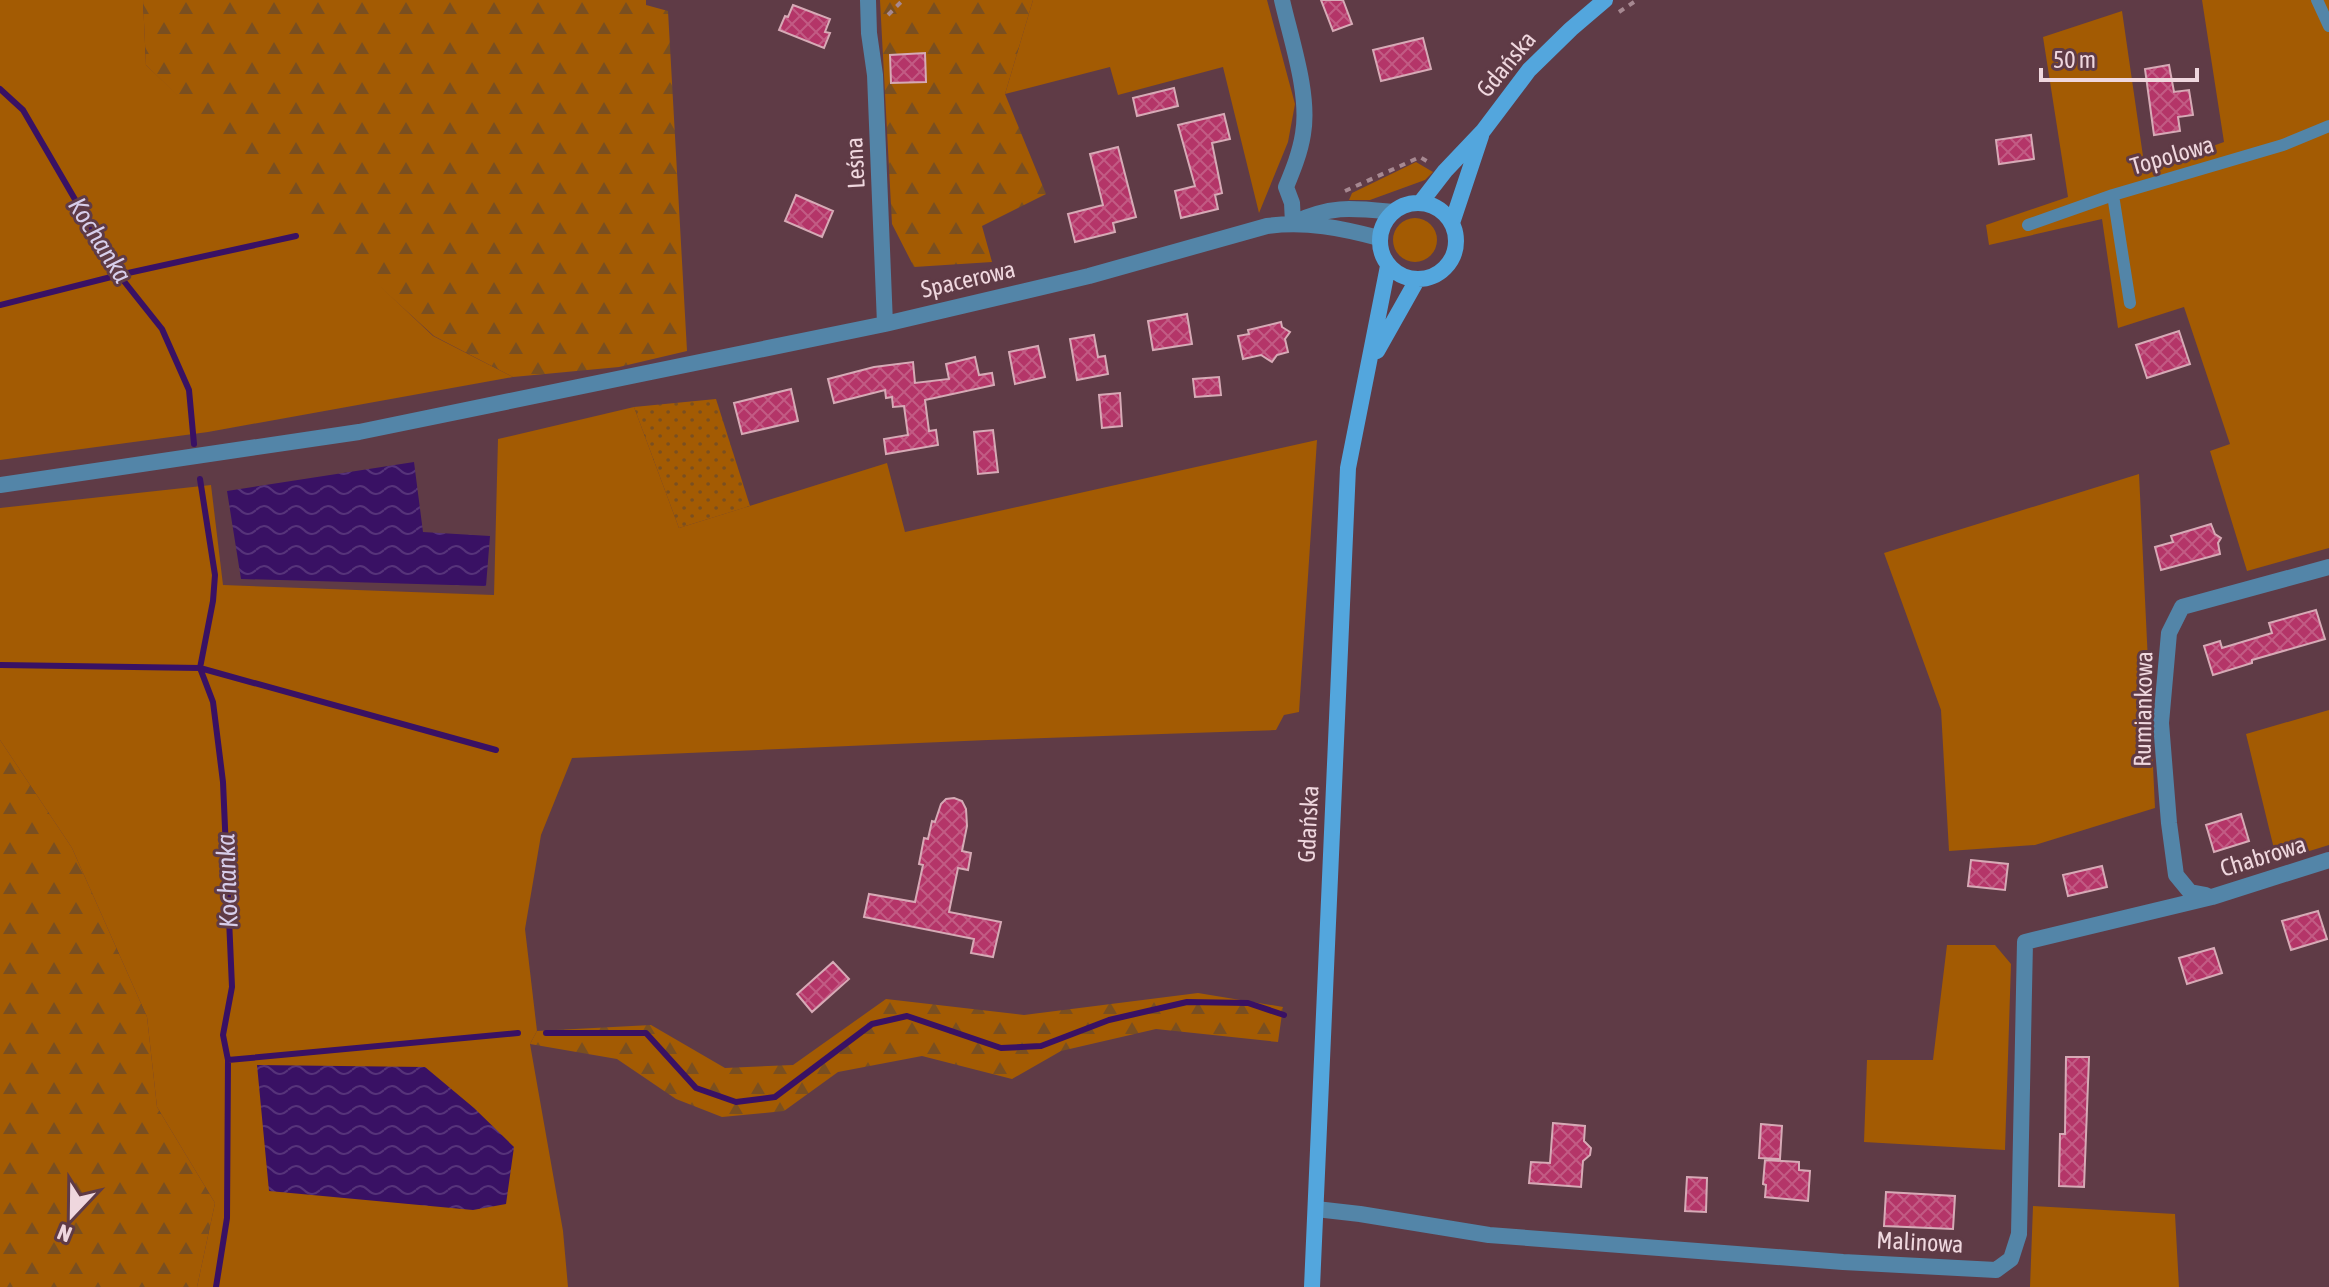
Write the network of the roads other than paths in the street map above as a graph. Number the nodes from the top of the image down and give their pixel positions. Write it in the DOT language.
graph roads {
  1 [pos="868,0"];
  2 [pos="1282,0"];
  3 [pos="2317,0"];
  4 [pos="1596,3"];
  5 [pos="2329,26"];
  6 [pos="2329,126"];
  7 [pos="1483,131"];
  8 [pos="2113,195"];
  9 [pos="1421,202"];
  10 [pos="1393,212"];
  11 [pos="1293,223"];
  12 [pos="1452,223"];
  13 [pos="2028,225"];
  14 [pos="1379,238"];
  15 [pos="1388,266"];
  16 [pos="1417,280"];
  17 [pos="2130,303"];
  18 [pos="885,324"];
  19 [pos="1369,366"];
  20 [pos="0,485"];
  21 [pos="2329,567"];
  22 [pos="2329,860"];
  23 [pos="2212,897"];
  24 [pos="1316,1209"];
  25 [pos="1312,1287"];
  1 -- 18 [label="street, Leśna"];
  2 -- 11 [label="street"];
  3 -- 5 [label="lane"];
  4 -- 7 [label="main road, Gdańska"];
  6 -- 8 [label="lane, Topolowa"];
  7 -- 9 [label="main road, Gdańska"];
  7 -- 12 [label="main road, Gdańska"];
  8 -- 13 [label="lane, Topolowa"];
  8 -- 17 [label="lane"];
  9 -- 10 [label="main road"];
  9 -- 12 [label="main road"];
  10 -- 11 [label="street, Spacerowa"];
  10 -- 14 [label="main road"];
  11 -- 14 [label="street, Spacerowa"];
  11 -- 18 [label="street, Spacerowa"];
  12 -- 16 [label="main road"];
  14 -- 15 [label="main road"];
  15 -- 16 [label="main road"];
  15 -- 19 [label="main road, Gdańska"];
  16 -- 19 [label="main road, Gdańska"];
  18 -- 20 [label="street, Spacerowa"];
  19 -- 24 [label="main road, Gdańska"];
  21 -- 23 [label="street, Rumiankowa"];
  22 -- 23 [label="street, Chabrowa"];
  23 -- 24 [label="street, Malinowa"];
  24 -- 25 [label="main road, Gdańska"];
}
